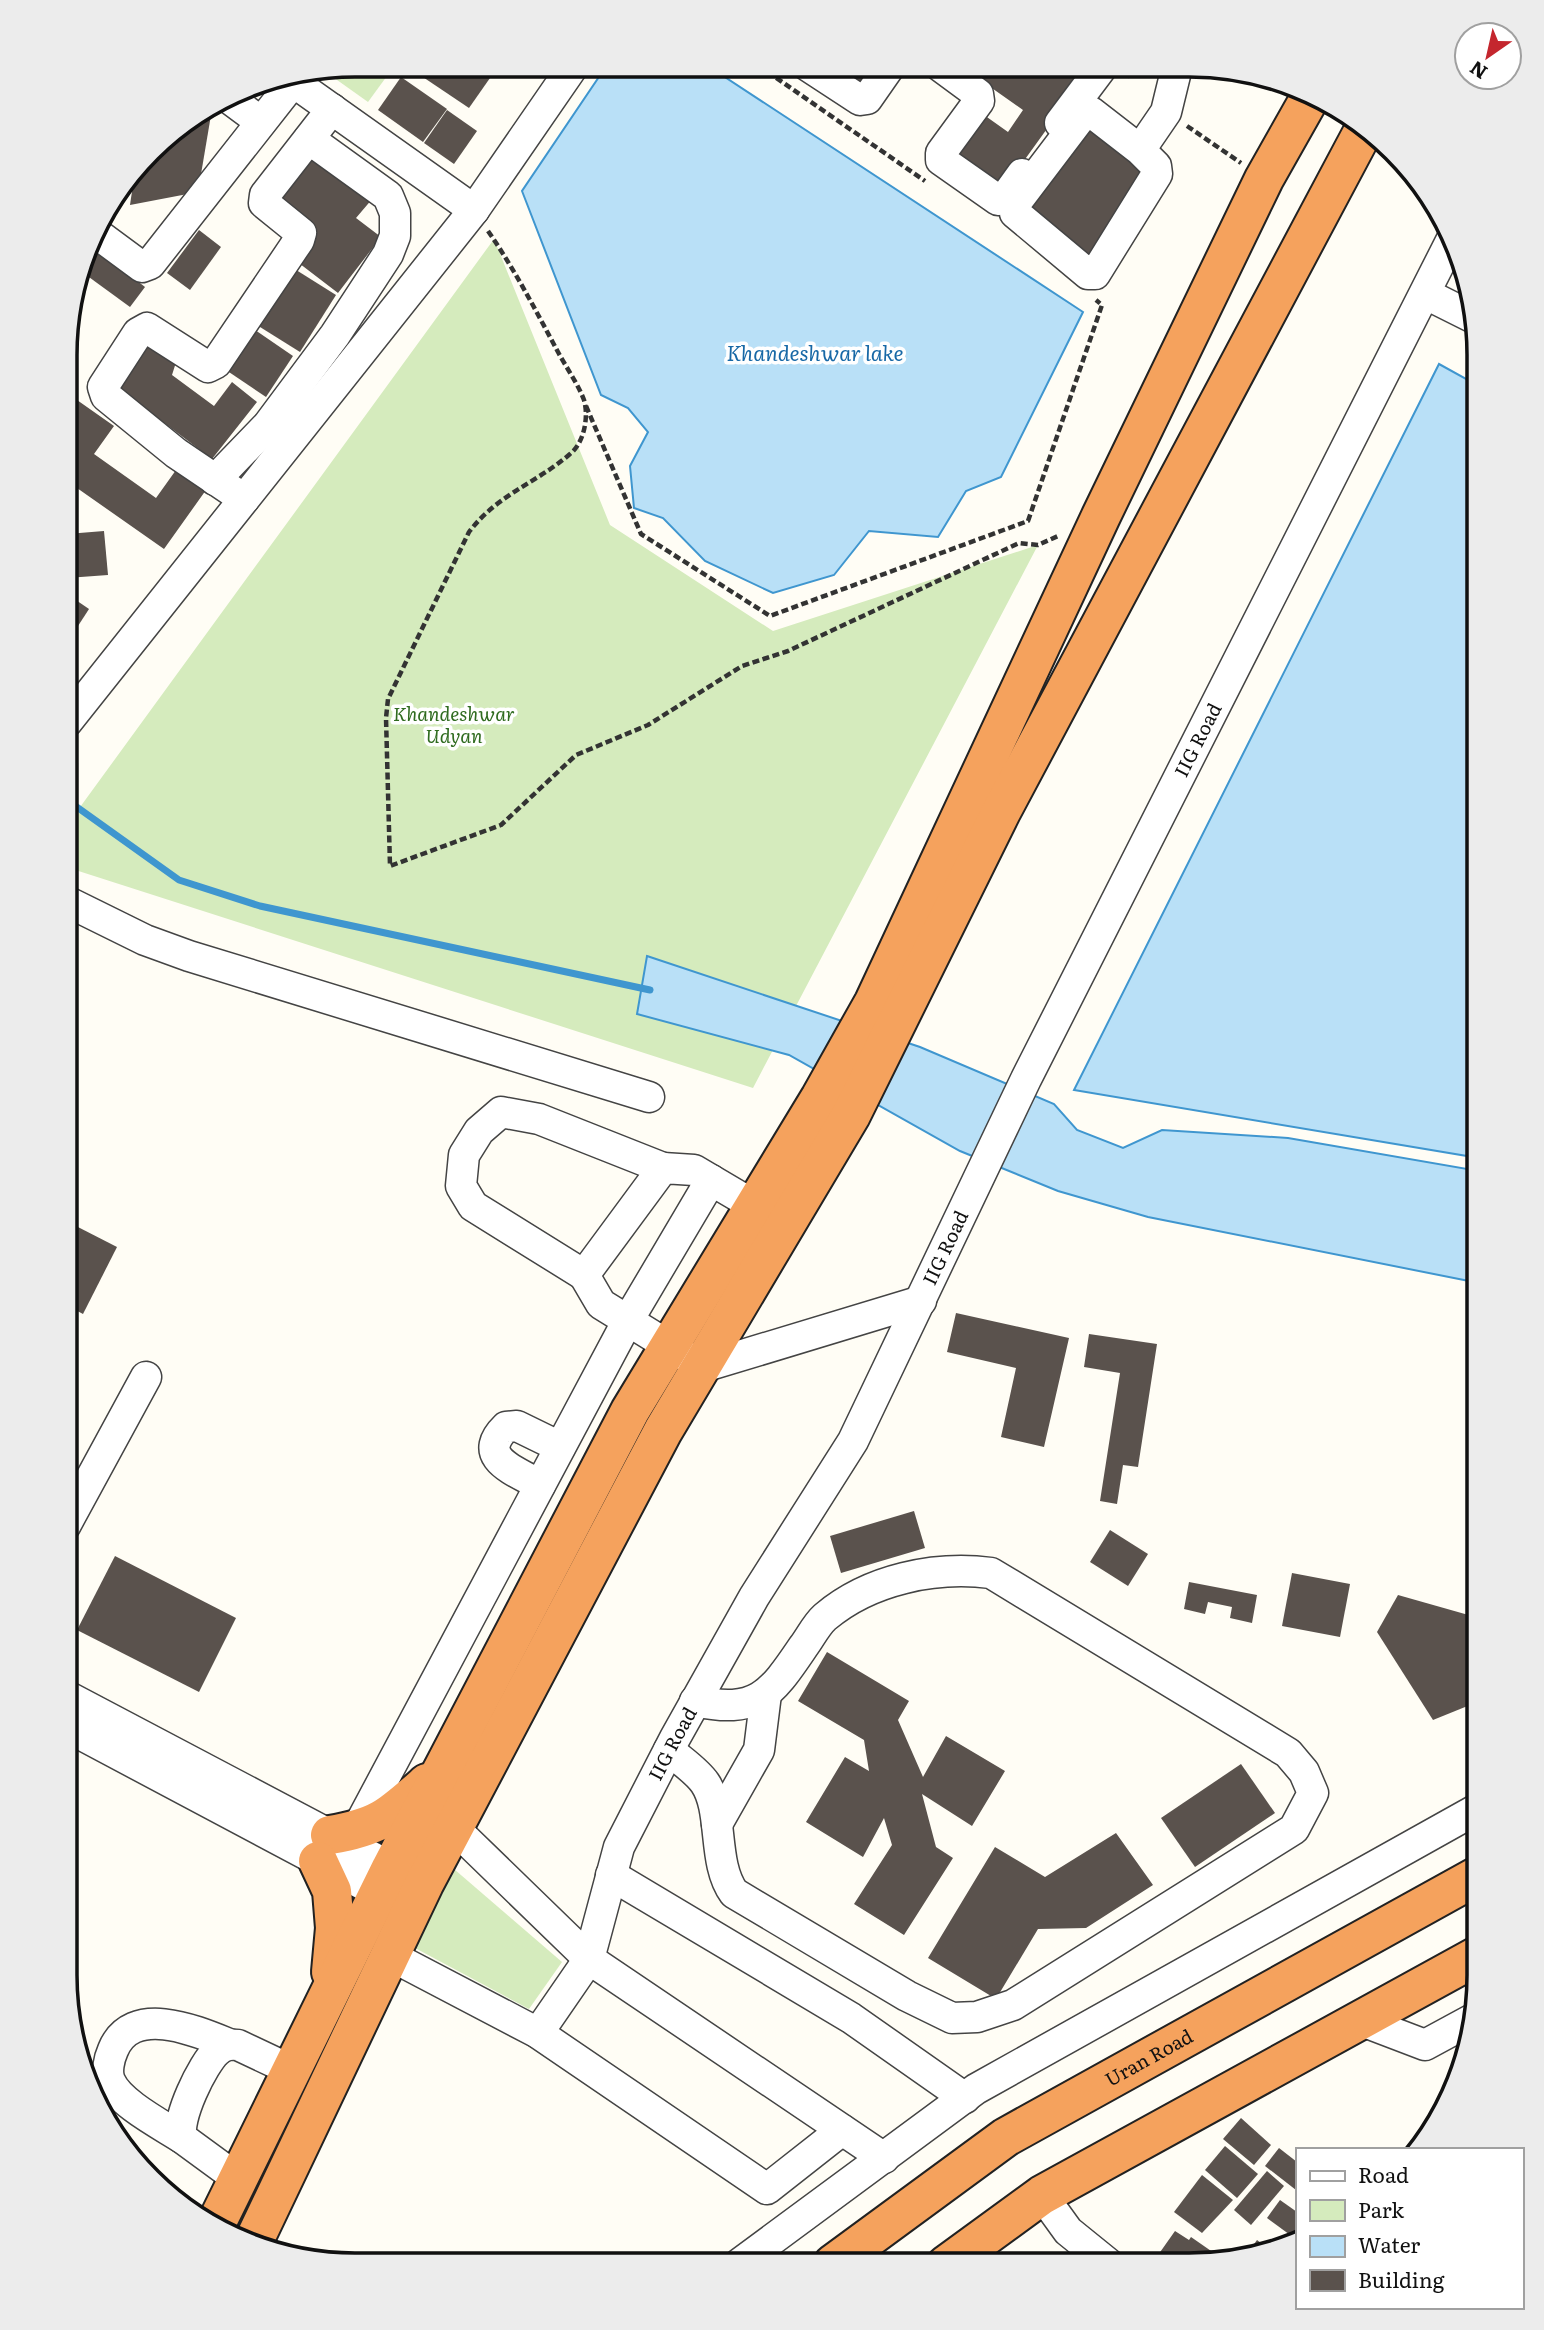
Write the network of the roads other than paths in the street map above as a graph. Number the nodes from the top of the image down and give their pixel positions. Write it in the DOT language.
graph roads {
  1 [pos="566,77"];
  2 [pos="825,77"];
  3 [pos="882,77"];
  4 [pos="955,77"];
  5 [pos="1095,77"];
  6 [pos="1175,77"];
  7 [pos="295,83"];
  8 [pos="285,86"];
  9 [pos="1307,103"];
  10 [pos="237,104"];
  11 [pos="332,109"];
  12 [pos="261,122"];
  13 [pos="1360,136"];
  14 [pos="309,139"];
  15 [pos="1140,150"];
  16 [pos="474,210"];
  17 [pos="103,238"];
  18 [pos="1447,251"];
  19 [pos="1426,294"];
  20 [pos="1464,313"];
  21 [pos="215,480"];
  22 [pos="244,499"];
  23 [pos="77,709"];
  24 [pos="77,906"];
  25 [pos="888,1010"];
  26 [pos="649,1097"];
  27 [pos="836,1107"];
  28 [pos="663,1168"];
  29 [pos="710,1180"];
  30 [pos="755,1206"];
  31 [pos="584,1275"];
  32 [pos="921,1301"];
  33 [pos="627,1322"];
  34 [pos="669,1347"];
  35 [pos="703,1367"];
  36 [pos="146,1377"];
  37 [pos="560,1447"];
  38 [pos="540,1485"];
  39 [pos="77,1504"];
  40 [pos="766,1694"];
  41 [pos="695,1701"];
  42 [pos="77,1702"];
  43 [pos="77,1731"];
  44 [pos="669,1750"];
  45 [pos="444,1767"];
  46 [pos="1467,1815"];
  47 [pos="717,1824"];
  48 [pos="455,1829"];
  49 [pos="334,1842"];
  50 [pos="611,1875"];
  51 [pos="1467,1882"];
  52 [pos="401,1889"];
  53 [pos="391,1956"];
  54 [pos="589,1959"];
  55 [pos="1467,1962"];
  56 [pos="330,1991"];
  57 [pos="1362,2021"];
  58 [pos="1463,2025"];
  59 [pos="538,2033"];
  60 [pos="229,2044"];
  61 [pos="291,2070"];
  62 [pos="965,2098"];
  63 [pos="842,2130"];
  64 [pos="182,2137"];
  65 [pos="884,2158"];
  66 [pos="238,2179"];
  67 [pos="1042,2195"];
  68 [pos="219,2218"];
  69 [pos="257,2235"];
  70 [pos="754,2253"];
  71 [pos="848,2253"];
  72 [pos="961,2253"];
  73 [pos="1095,2253"];
  1 -- 16 [label="street"];
  2 -- 3 [label="street"];
  4 -- 5 [label="street"];
  6 -- 15 [label="street"];
  7 -- 11 [label="street"];
  8 -- 12 [label="street"];
  9 -- 25 [label="highway"];
  10 -- 12 [label="street"];
  11 -- 14 [label="street"];
  11 -- 16 [label="street"];
  12 -- 17 [label="street"];
  13 -- 25 [label="highway"];
  14 -- 21 [label="street"];
  14 -- 21 [label="street"];
  15 -- 15 [label="street"];
  16 -- 22 [label="street"];
  18 -- 19 [label="street, IIG Road"];
  19 -- 20 [label="street"];
  19 -- 32 [label="street, IIG Road"];
  21 -- 22 [label="street"];
  22 -- 23 [label="street"];
  24 -- 26 [label="street"];
  25 -- 27 [label="highway"];
  27 -- 30 [label="highway"];
  27 -- 35 [label="highway"];
  28 -- 29 [label="street"];
  28 -- 31 [label="street"];
  28 -- 31 [label="street"];
  29 -- 30 [label="street"];
  29 -- 33 [label="street"];
  30 -- 34 [label="highway"];
  31 -- 33 [label="street"];
  32 -- 35 [label="street"];
  32 -- 41 [label="street, IIG Road"];
  33 -- 34 [label="street"];
  33 -- 37 [label="street"];
  34 -- 35 [label="street"];
  34 -- 45 [label="highway"];
  35 -- 48 [label="highway"];
  36 -- 39 [label="street"];
  37 -- 38 [label="street"];
  37 -- 38 [label="street"];
  38 -- 49 [label="street"];
  40 -- 41 [label="street"];
  40 -- 47 [label="street"];
  40 -- 47 [label="street"];
  41 -- 44 [label="street, IIG Road"];
  42 -- 49 [label="street"];
  43 -- 49 [label="street"];
  44 -- 47 [label="street"];
  44 -- 50 [label="street, IIG Road"];
  45 -- 49 [label="highway"];
  45 -- 52 [label="highway"];
  46 -- 62 [label="street"];
  48 -- 52 [label="highway"];
  48 -- 54 [label="street"];
  49 -- 52 [label="street"];
  49 -- 56 [label="highway"];
  50 -- 54 [label="street, IIG Road"];
  50 -- 62 [label="street"];
  51 -- 71 [label="highway, Uran Road"];
  52 -- 53 [label="highway"];
  52 -- 56 [label="highway"];
  53 -- 59 [label="street"];
  53 -- 69 [label="highway"];
  54 -- 59 [label="street, IIG Road"];
  54 -- 63 [label="street"];
  55 -- 57 [label="highway"];
  56 -- 61 [label="highway"];
  57 -- 58 [label="street"];
  57 -- 67 [label="highway"];
  59 -- 63 [label="street"];
  60 -- 61 [label="street"];
  60 -- 64 [label="street"];
  60 -- 64 [label="street"];
  61 -- 66 [label="highway"];
  62 -- 65 [label="street"];
  63 -- 65 [label="street"];
  64 -- 66 [label="street"];
  65 -- 70 [label="street"];
  66 -- 68 [label="highway"];
  67 -- 72 [label="highway"];
  67 -- 73 [label="street"];
}
